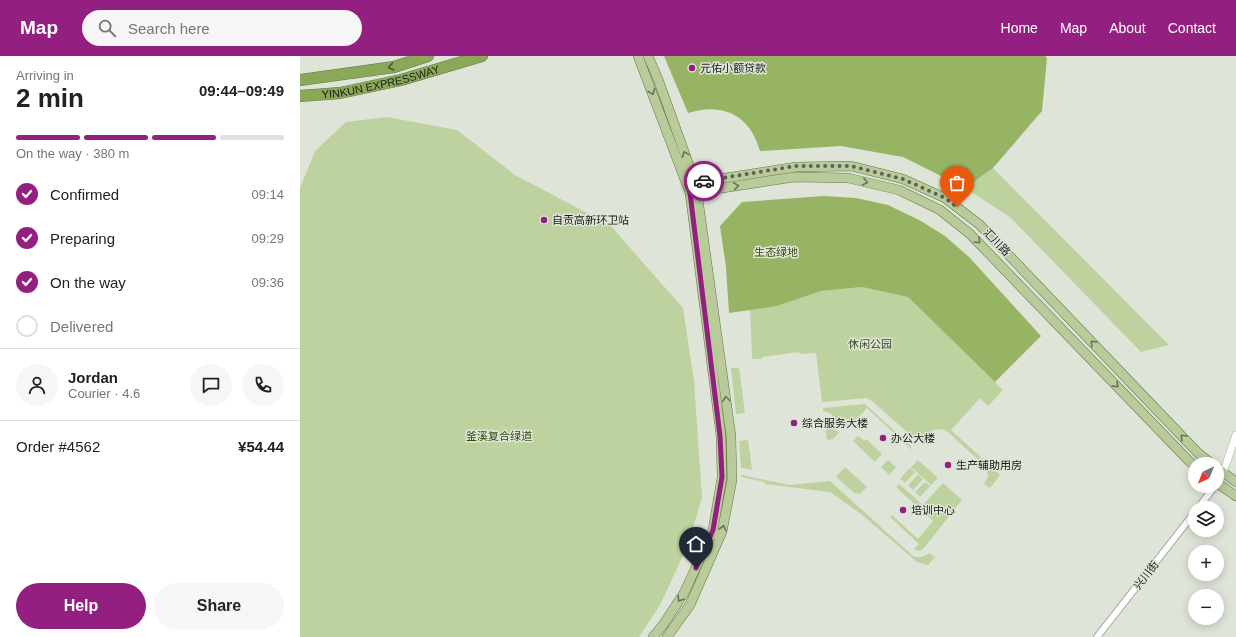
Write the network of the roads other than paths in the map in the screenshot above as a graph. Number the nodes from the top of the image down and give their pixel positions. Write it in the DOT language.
graph roads {
  1 [pos="428,56"];
  2 [pos="482,56"];
  3 [pos="638,56"];
  4 [pos="648,56"];
  5 [pos="300,80"];
  6 [pos="300,96"];
  7 [pos="692,188"];
  8 [pos="1236,435"];
  9 [pos="1203,457"];
  10 [pos="1188,460"];
  11 [pos="1224,462"];
  12 [pos="1224,474"];
  13 [pos="1236,482"];
  14 [pos="1224,488"];
  15 [pos="1210,493"];
  16 [pos="1236,496"];
  17 [pos="1203,501"];
  18 [pos="1188,521"];
  19 [pos="663,625"];
  20 [pos="672,635"];
  21 [pos="653,637"];
  22 [pos="1097,637"];
  1 -- 5 [label="highway, YINKUN EXPRESSWAY, one-way"];
  2 -- 6 [label="highway, YINKUN EXPRESSWAY"];
  3 -- 7 [label="main road, one-way"];
  7 -- 4 [label="main road, one-way"];
  9 -- 7 [label="main road, 汇川路, one-way"];
  7 -- 10 [label="main road, 汇川路, one-way"];
  7 -- 19 [label="main road, one-way"];
  20 -- 7 [label="main road, one-way"];
  8 -- 11 [label="street"];
  12 -- 13 [label="main road"];
  14 -- 16 [label="main road"];
  15 -- 17 [label="street"];
  18 -- 22 [label="street, 兴川街"];
  19 -- 20 [label="street"];
  19 -- 21 [label="main road"];
}
